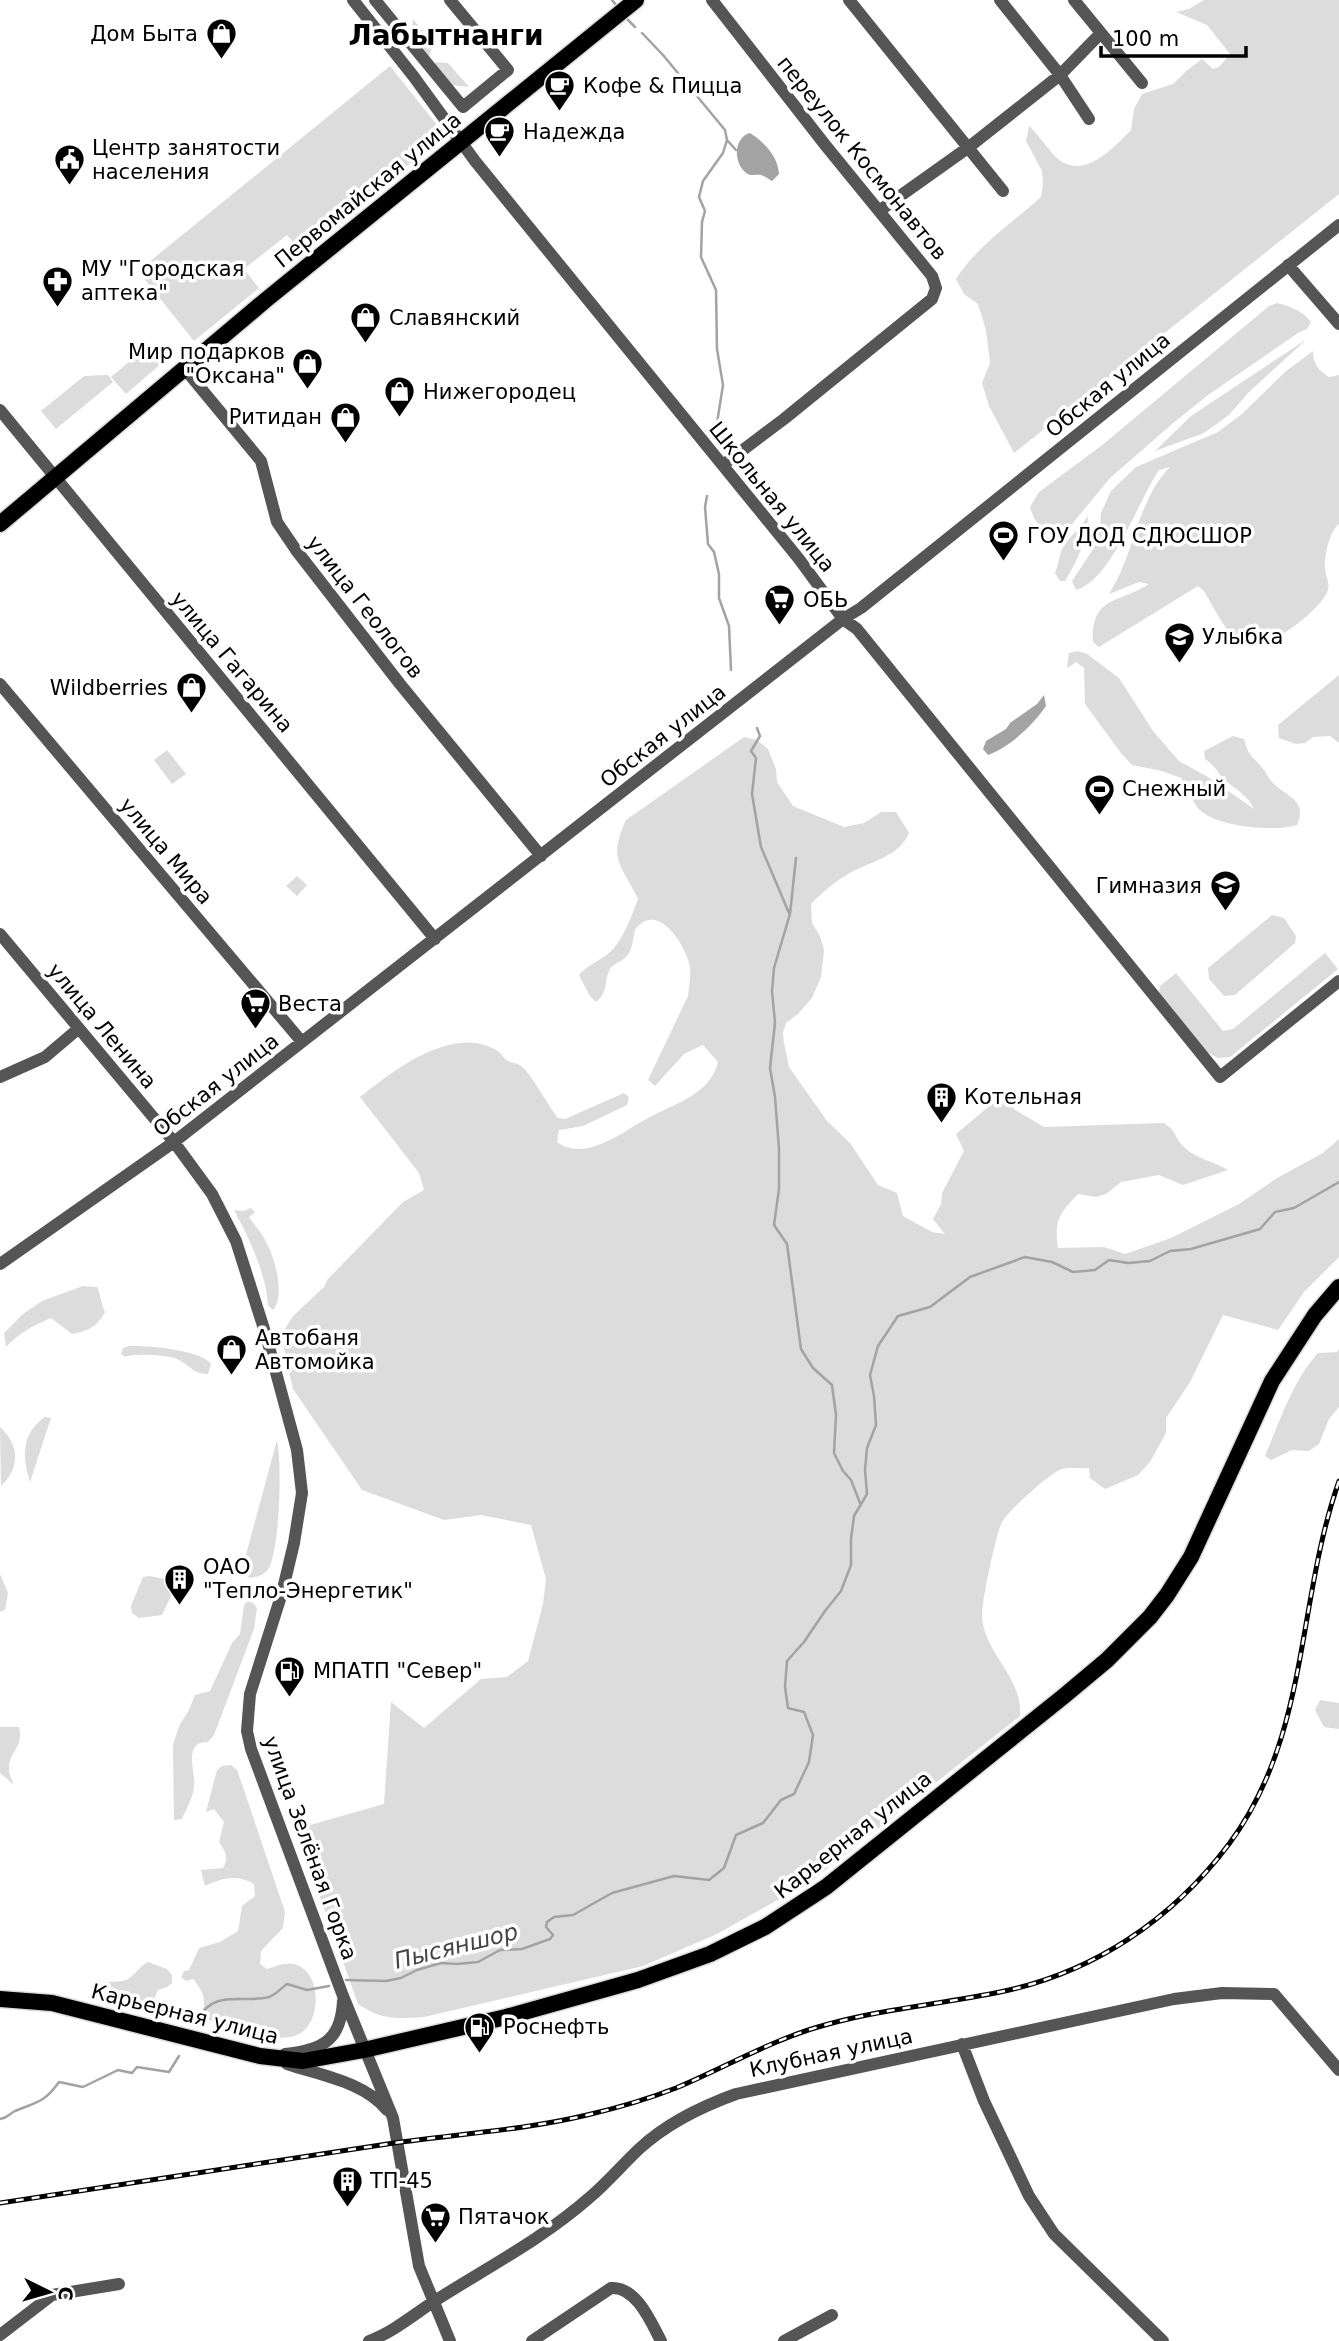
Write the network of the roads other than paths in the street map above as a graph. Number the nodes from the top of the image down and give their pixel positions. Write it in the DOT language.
graph roads {
  1 [pos="353,0"];
  2 [pos="375,0"];
  3 [pos="450,0"];
  4 [pos="636,0"];
  5 [pos="712,0"];
  6 [pos="849,0"];
  7 [pos="1000,0"];
  8 [pos="1074,0"];
  9 [pos="1101,33"];
  10 [pos="1060,75"];
  11 [pos="1142,83"];
  12 [pos="1090,119"];
  13 [pos="460,141"];
  14 [pos="969,147"];
  15 [pos="1003,191"];
  16 [pos="880,211"];
  17 [pos="1339,225"];
  18 [pos="1288,265"];
  19 [pos="1339,324"];
  20 [pos="184,368"];
  21 [pos="0,410"];
  22 [pos="723,465"];
  23 [pos="55,478"];
  24 [pos="0,524"];
  25 [pos="843,620"];
  26 [pos="0,684"];
  27 [pos="541,856"];
  28 [pos="0,934"];
  29 [pos="435,939"];
  30 [pos="1339,981"];
  31 [pos="78,1029"];
  32 [pos="303,1042"];
  33 [pos="0,1077"];
  34 [pos="174,1142"];
  35 [pos="0,1264"];
  36 [pos="1339,1287"];
  37 [pos="343,1996"];
  38 [pos="0,1999"];
  39 [pos="962,2044"];
  40 [pos="364,2050"];
  41 [pos="260,2056"];
  42 [pos="1339,2070"];
  43 [pos="393,2118"];
  44 [pos="119,2284"];
  45 [pos="432,2302"];
  46 [pos="832,2315"];
  47 [pos="0,2335"];
  48 [pos="369,2341"];
  49 [pos="450,2341"];
  50 [pos="532,2341"];
  51 [pos="661,2341"];
  52 [pos="784,2341"];
  53 [pos="1163,2341"];
  1 -- 13 [label="street, Школьная улица"];
  2 -- 3 [label="street"];
  4 -- 13 [label="main road, Первомайская улица"];
  5 -- 16 [label="street, переулок Космонавтов"];
  6 -- 14 [label="street"];
  7 -- 10 [label="street"];
  8 -- 9 [label="street"];
  9 -- 10 [label="street"];
  9 -- 11 [label="street"];
  10 -- 12 [label="street"];
  10 -- 14 [label="street"];
  13 -- 20 [label="main road, Первомайская улица"];
  13 -- 22 [label="street, Школьная улица"];
  14 -- 15 [label="street"];
  14 -- 16 [label="street"];
  16 -- 22 [label="street, переулок Космонавтов"];
  17 -- 18 [label="street, Обская улица"];
  18 -- 19 [label="street"];
  18 -- 25 [label="street, Обская улица"];
  20 -- 23 [label="main road, Первомайская улица"];
  20 -- 27 [label="street, улица Геологов"];
  21 -- 23 [label="street, улица Гагарина"];
  22 -- 25 [label="street, Школьная улица"];
  23 -- 24 [label="main road, Первомайская улица"];
  23 -- 29 [label="street, улица Гагарина"];
  25 -- 27 [label="street, Обская улица"];
  25 -- 30 [label="street, Школьная улица"];
  26 -- 32 [label="street, улица Мира"];
  27 -- 29 [label="street, Обская улица"];
  28 -- 31 [label="street, улица Ленина"];
  29 -- 32 [label="street, Обская улица"];
  31 -- 33 [label="street"];
  31 -- 34 [label="street, улица Ленина"];
  32 -- 34 [label="street, Обская улица"];
  34 -- 35 [label="street, Обская улица"];
  34 -- 37 [label="street, улица Зелёная Горка"];
  36 -- 40 [label="main road, Карьерная улица"];
  37 -- 40 [label="street, улица Зелёная Горка"];
  37 -- 41 [label="street"];
  38 -- 41 [label="main road, Карьерная улица"];
  39 -- 42 [label="street, Клубная улица"];
  39 -- 45 [label="street, Клубная улица"];
  39 -- 53 [label="street"];
  40 -- 41 [label="main road, Карьерная улица"];
  40 -- 43 [label="street, улица Зелёная Горка"];
  41 -- 43 [label="street"];
  43 -- 45 [label="street, улица Зелёная Горка"];
  44 -- 47 [label="street"];
  45 -- 48 [label="street, Клубная улица"];
  45 -- 49 [label="street, улица Зелёная Горка"];
  46 -- 52 [label="street"];
  50 -- 51 [label="street"];
}
